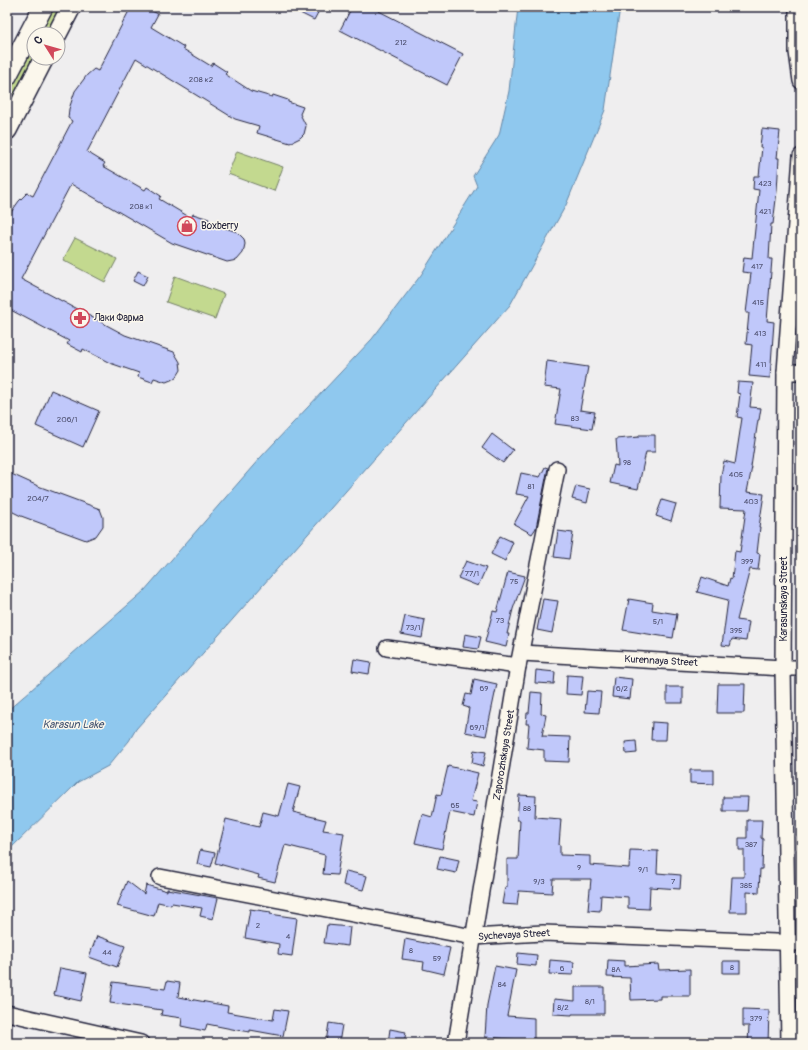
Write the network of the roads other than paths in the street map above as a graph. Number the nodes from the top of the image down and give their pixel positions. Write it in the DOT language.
graph roads {
  1 [pos="43,7"];
  2 [pos="71,7"];
  3 [pos="797,7"];
  4 [pos="61,26"];
  5 [pos="40,66"];
  6 [pos="7,76"];
  7 [pos="801,81"];
  8 [pos="7,130"];
  9 [pos="801,156"];
  10 [pos="785,372"];
  11 [pos="801,372"];
  12 [pos="557,469"];
  13 [pos="387,648"];
  14 [pos="520,660"];
  15 [pos="783,668"];
  16 [pos="801,668"];
  17 [pos="160,877"];
  18 [pos="474,937"];
  19 [pos="794,942"];
  20 [pos="7,1013"];
  21 [pos="141,1043"];
  22 [pos="456,1043"];
  23 [pos="789,1043"];
  1 -- 6 [label="main road"];
  2 -- 4 [label="main road"];
  3 -- 7 [label="street"];
  5 -- 8 [label="main road"];
  9 -- 10 [label="street, Karasunskaya Street"];
  10 -- 11 [label="street"];
  10 -- 15 [label="street, Karasunskaya Street"];
  12 -- 14 [label="street, Zaporozhskaya Street"];
  13 -- 14 [label="street, Kurennaya Street"];
  14 -- 15 [label="street, Kurennaya Street"];
  14 -- 18 [label="street, Zaporozhskaya Street"];
  15 -- 16 [label="street, Kurennaya Street"];
  15 -- 19 [label="street, Karasunskaya Street"];
  17 -- 18 [label="street, Sychevaya Street"];
  18 -- 19 [label="street, Sychevaya Street"];
  18 -- 22 [label="street, Zaporozhskaya Street"];
  19 -- 23 [label="street, Karasunskaya Street"];
  20 -- 21 [label="street"];
}
